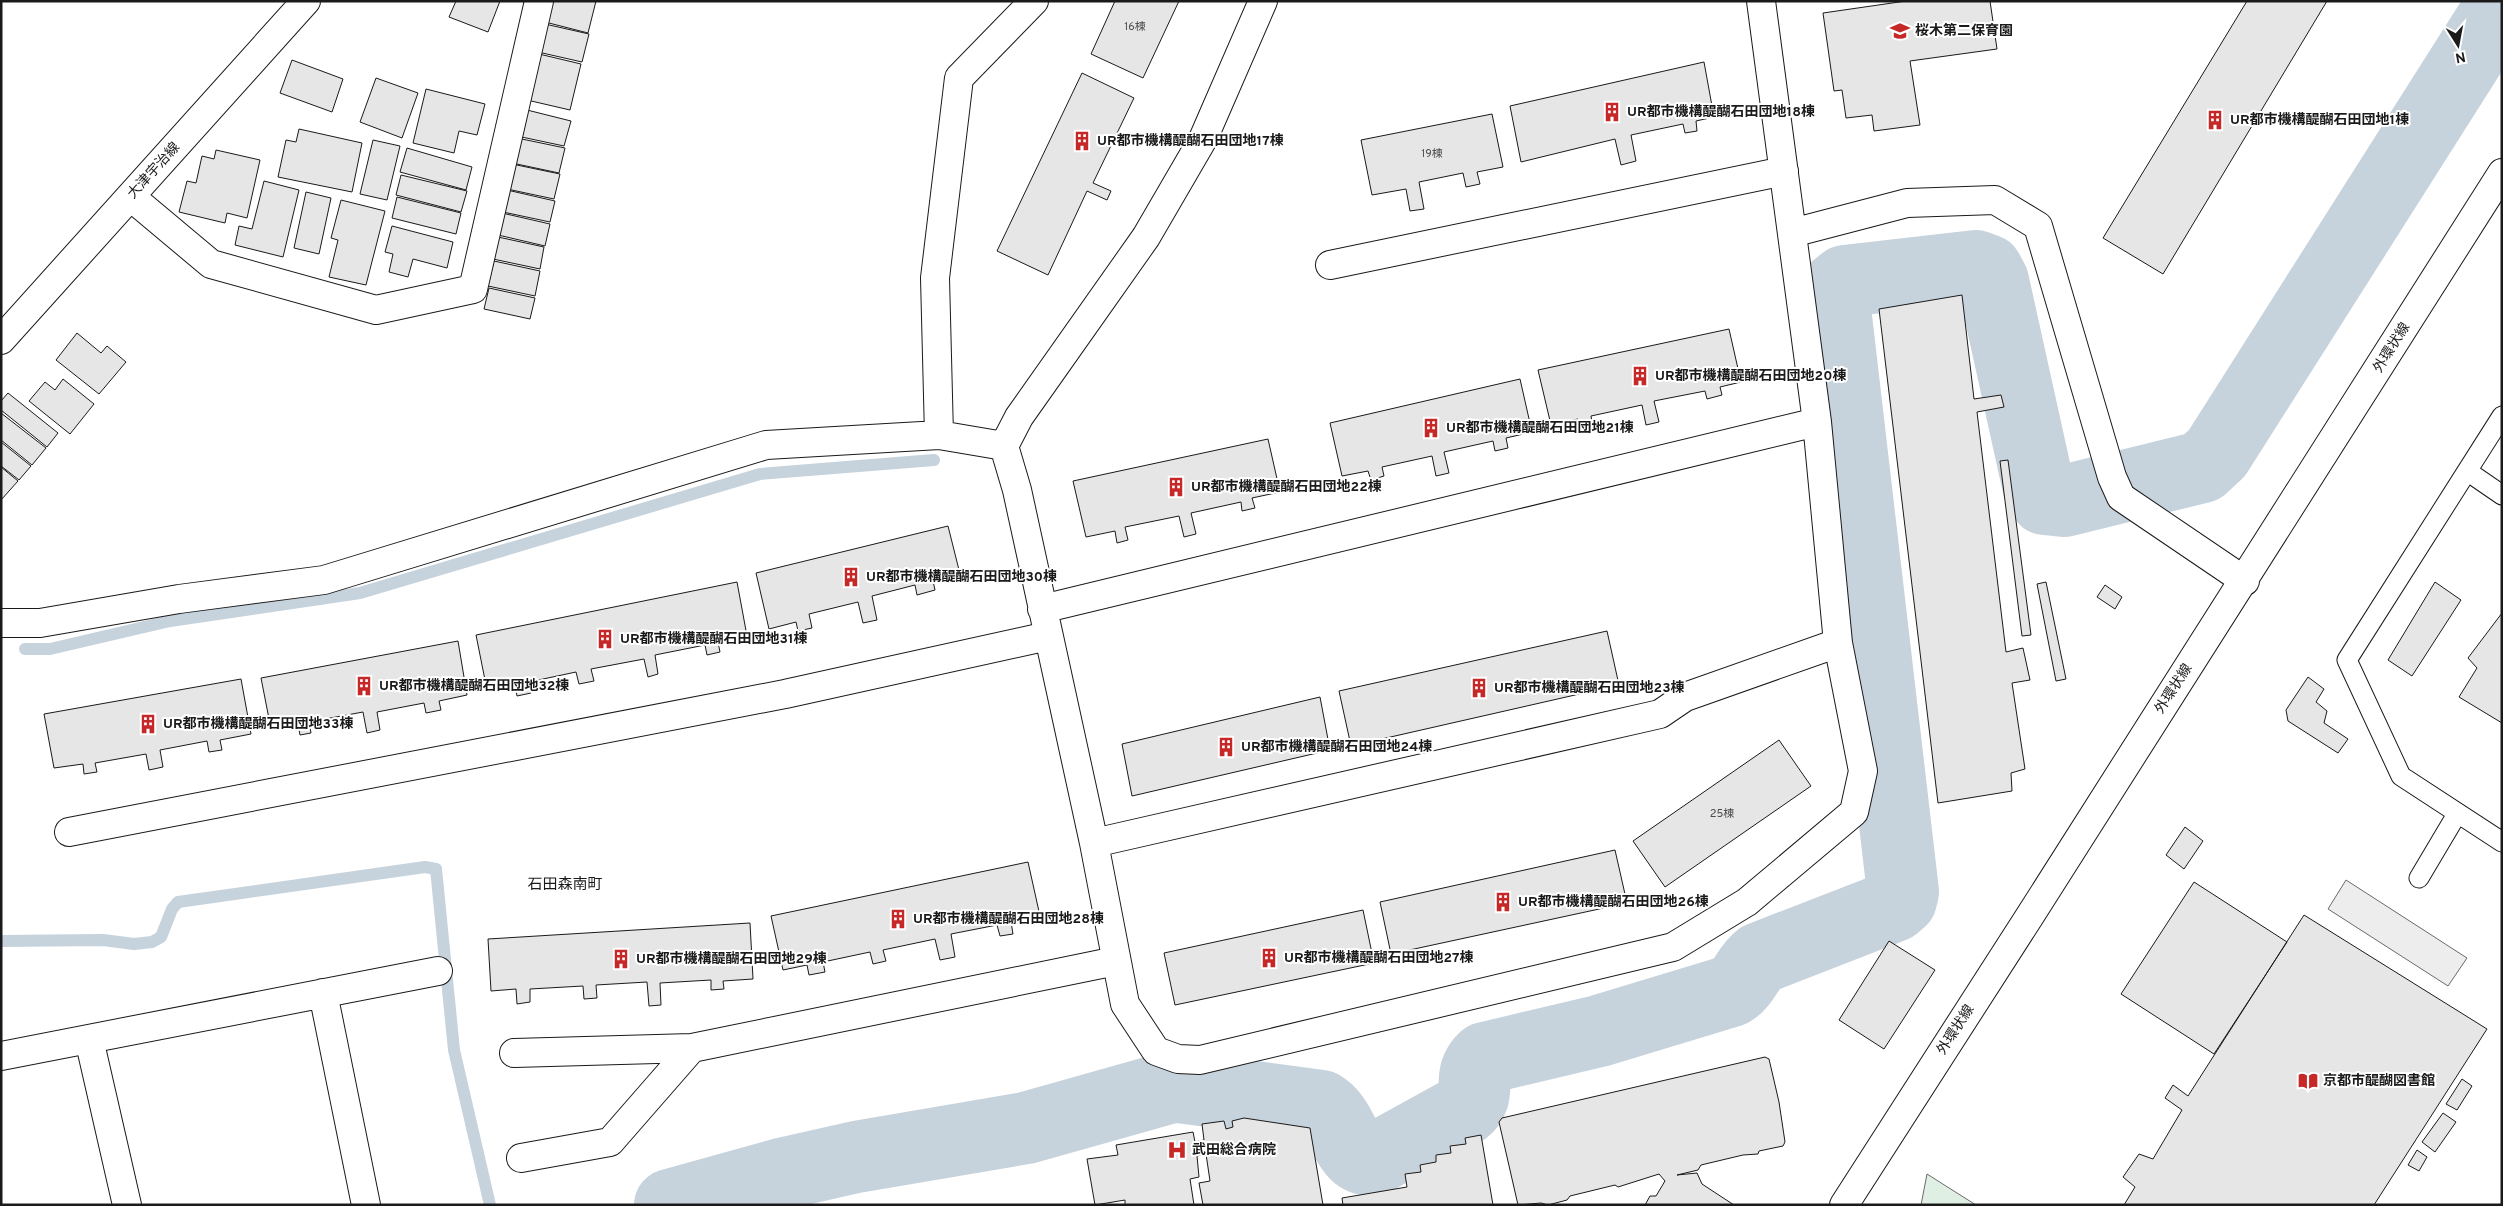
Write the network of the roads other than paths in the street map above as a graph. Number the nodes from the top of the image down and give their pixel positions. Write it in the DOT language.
graph roads {
  1 [pos="306,1"];
  2 [pos="539,1"];
  3 [pos="1034,1"];
  4 [pos="1263,1"];
  5 [pos="1761,1"];
  6 [pos="1784,171"];
  7 [pos="2502,172"];
  8 [pos="131,197"];
  9 [pos="1792,233"];
  10 [pos="1330,265"];
  11 [pos="1,340"];
  12 [pos="2502,416"];
  13 [pos="1817,422"];
  14 [pos="939,435"];
  15 [pos="1004,446"];
  16 [pos="2473,476"];
  17 [pos="2502,495"];
  18 [pos="2245,581"];
  19 [pos="1042,609"];
  20 [pos="1,623"];
  21 [pos="1048,636"];
  22 [pos="1838,643"];
  23 [pos="2457,814"];
  24 [pos="69,832"];
  25 [pos="2502,842"];
  26 [pos="1094,843"];
  27 [pos="2419,878"];
  28 [pos="1116,961"];
  29 [pos="438,971"];
  30 [pos="323,993"];
  31 [pos="89,1039"];
  32 [pos="692,1048"];
  33 [pos="514,1053"];
  34 [pos="1,1056"];
  35 [pos="521,1158"];
  36 [pos="127,1205"];
  37 [pos="366,1205"];
  38 [pos="1844,1205"];
  1 -- 8 [label="street, 大津宇治線"];
  2 -- 8 [label="street"];
  3 -- 14 [label="street"];
  4 -- 15 [label="street"];
  5 -- 6 [label="street"];
  6 -- 9 [label="street"];
  6 -- 10 [label="street"];
  7 -- 18 [label="street, 外環状線"];
  8 -- 11 [label="street, 大津宇治線"];
  9 -- 13 [label="street"];
  9 -- 18 [label="street"];
  12 -- 16 [label="lane"];
  13 -- 19 [label="street"];
  13 -- 22 [label="street"];
  14 -- 15 [label="street"];
  14 -- 20 [label="street"];
  15 -- 19 [label="street"];
  16 -- 17 [label="lane"];
  16 -- 23 [label="lane"];
  18 -- 38 [label="street, 外環状線"];
  19 -- 21 [label="street"];
  21 -- 24 [label="street"];
  21 -- 26 [label="street"];
  22 -- 26 [label="street"];
  22 -- 28 [label="street"];
  23 -- 25 [label="lane"];
  23 -- 27 [label="lane"];
  26 -- 28 [label="street"];
  28 -- 32 [label="street"];
  29 -- 30 [label="street"];
  30 -- 31 [label="street"];
  30 -- 37 [label="street"];
  31 -- 34 [label="street"];
  31 -- 36 [label="street"];
  32 -- 33 [label="street"];
  32 -- 35 [label="street"];
}
